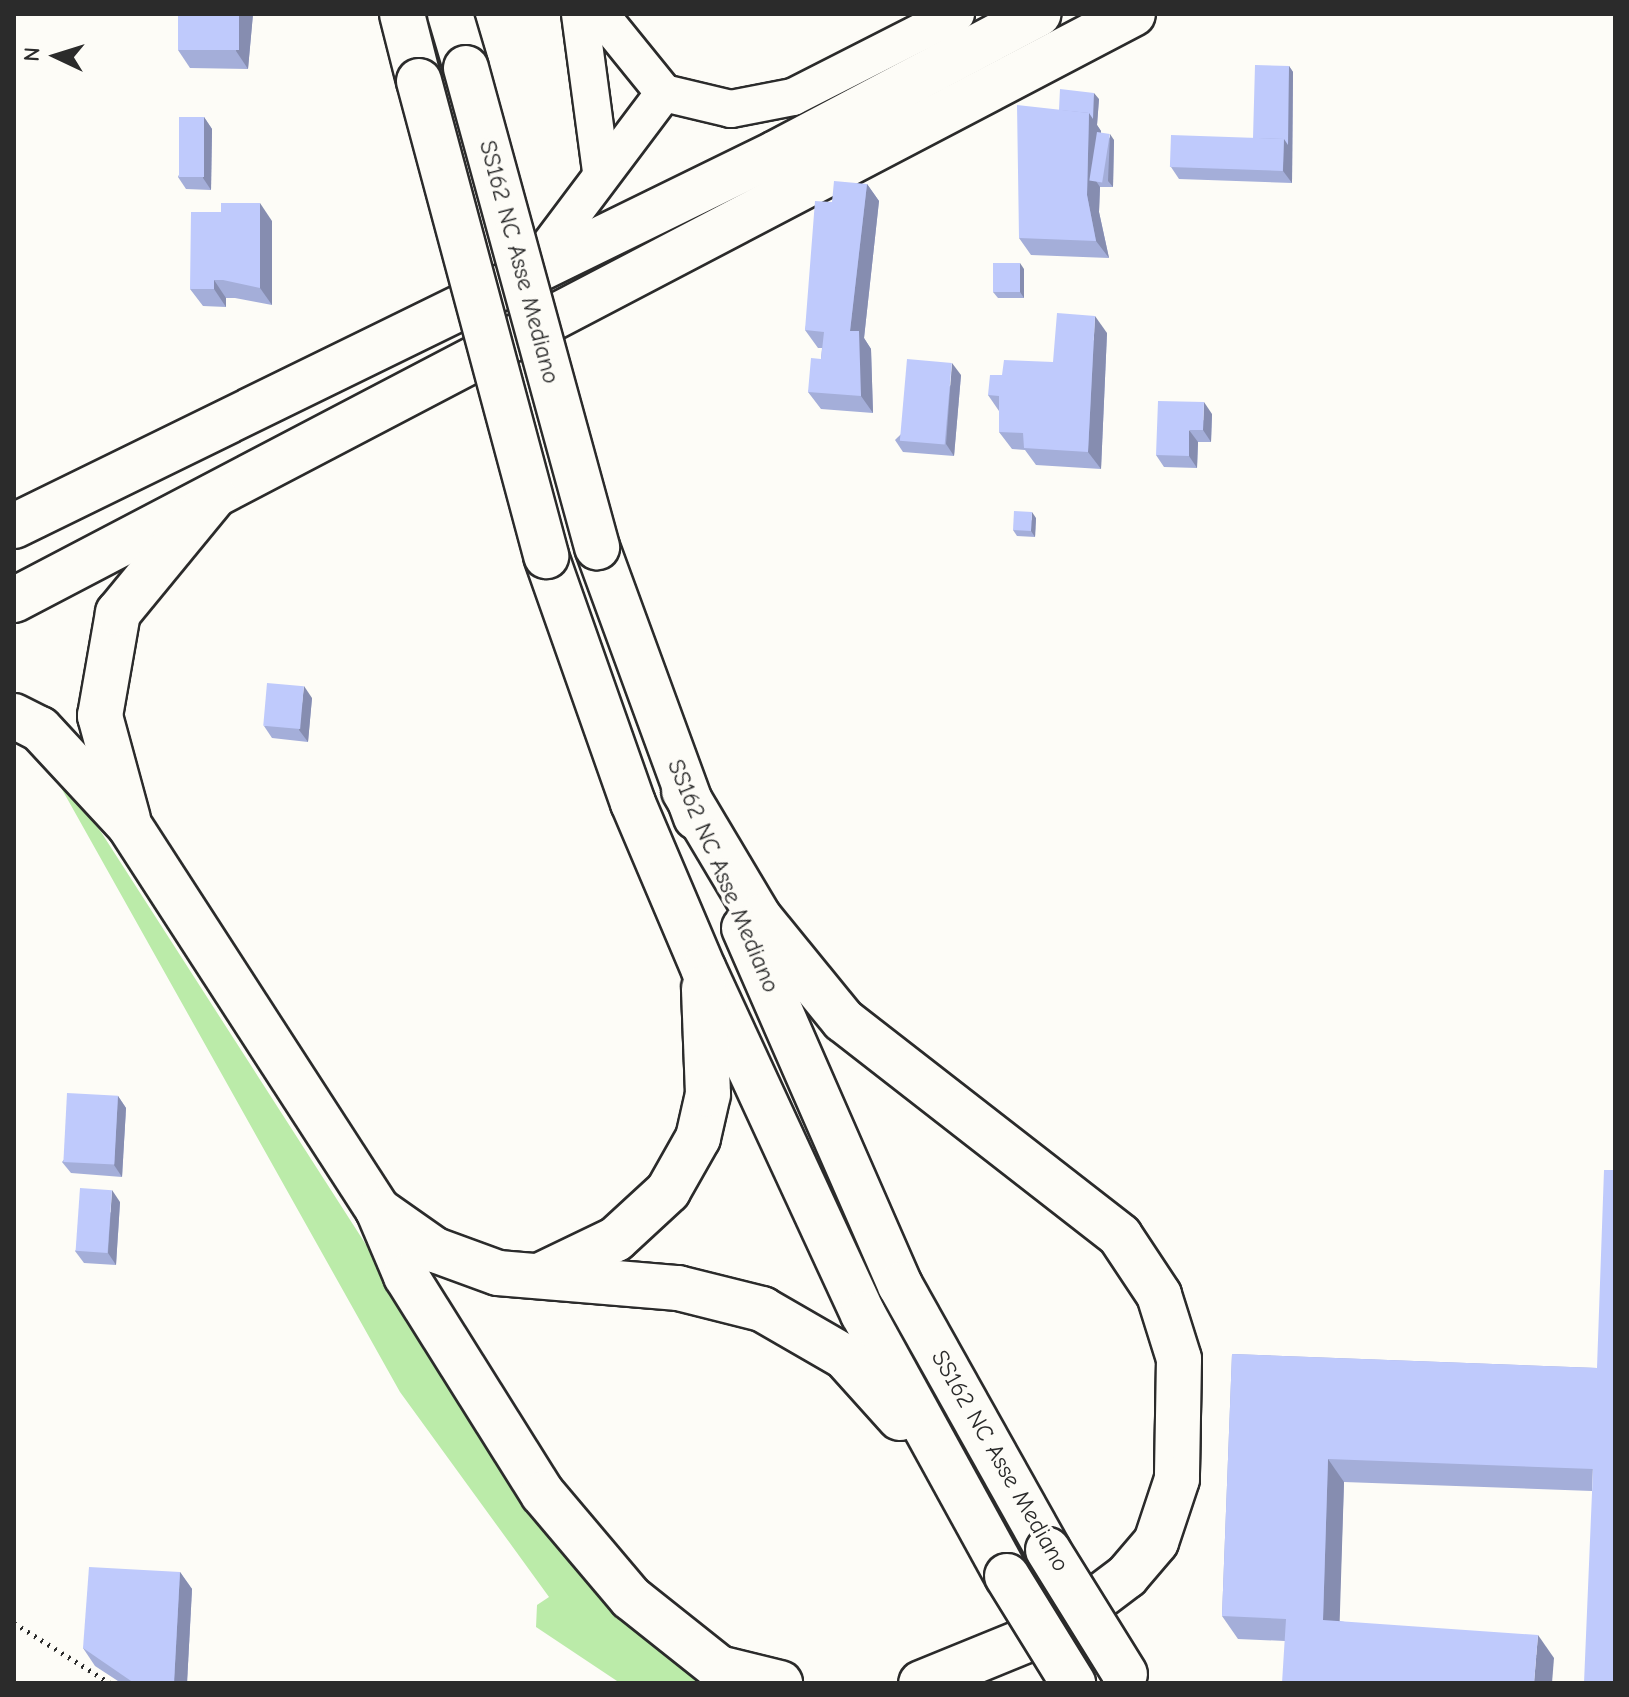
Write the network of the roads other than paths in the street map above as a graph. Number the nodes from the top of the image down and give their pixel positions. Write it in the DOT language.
graph roads {
  1 [pos="402,14"];
  2 [pos="450,14"];
  3 [pos="580,14"];
  4 [pos="600,14"];
  5 [pos="956,14"];
  6 [pos="1038,14"];
  7 [pos="1133,14"];
  8 [pos="664,93"];
  9 [pos="601,172"];
  10 [pos="526,276"];
  11 [pos="214,496"];
  12 [pos="14,526"];
  13 [pos="14,600"];
  14 [pos="14,716"];
  15 [pos="684,791"];
  16 [pos="129,825"];
  17 [pos="704,970"];
  18 [pos="378,1210"];
  19 [pos="541,1275"];
  20 [pos="943,1466"];
  21 [pos="1128,1678"];
  22 [pos="780,1683"];
  23 [pos="921,1683"];
  24 [pos="1073,1683"];
  1 -- 17 [label="main road, SS162 NC Asse Mediano, bridge"];
  2 -- 15 [label="main road, SS162 NC Asse Mediano, bridge"];
  3 -- 9 [label="street"];
  4 -- 8 [label="street"];
  5 -- 8 [label="street"];
  6 -- 10 [label="main road"];
  7 -- 11 [label="main road"];
  8 -- 9 [label="street"];
  9 -- 10 [label="street"];
  10 -- 12 [label="main road"];
  11 -- 13 [label="main road"];
  11 -- 16 [label="main road"];
  14 -- 16 [label="main road"];
  15 -- 21 [label="main road, SS162 NC Asse Mediano, bridge"];
  15 -- 23 [label="main road"];
  16 -- 18 [label="main road"];
  17 -- 19 [label="main road"];
  17 -- 20 [label="main road, SS162 NC Asse Mediano"];
  18 -- 19 [label="main road"];
  18 -- 22 [label="main road"];
  19 -- 20 [label="main road"];
  20 -- 24 [label="main road, SS162 NC Asse Mediano, bridge"];
}
